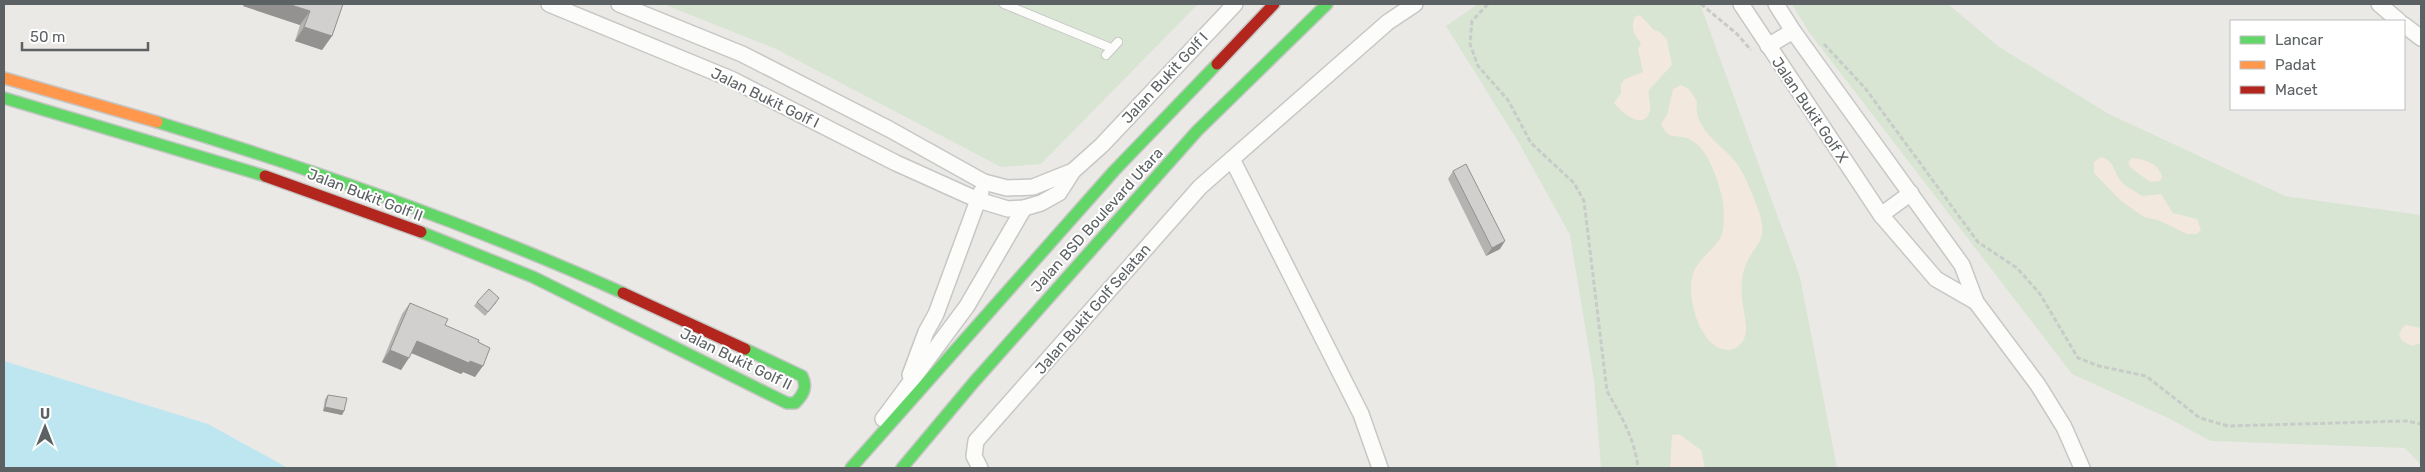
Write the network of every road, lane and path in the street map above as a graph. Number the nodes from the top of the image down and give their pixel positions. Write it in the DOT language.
graph roads {
  1 [pos="548,4"];
  2 [pos="619,4"];
  3 [pos="1004,4"];
  4 [pos="1235,4"];
  5 [pos="1274,4"];
  6 [pos="1327,4"];
  7 [pos="1415,4"];
  8 [pos="1488,4"];
  9 [pos="1701,4"];
  10 [pos="1741,4"];
  11 [pos="1776,4"];
  12 [pos="2379,4"];
  13 [pos="2398,20"];
  14 [pos="2405,26"];
  15 [pos="1793,32"];
  16 [pos="2421,38"];
  17 [pos="1118,42"];
  18 [pos="1821,42"];
  19 [pos="1768,46"];
  20 [pos="4,78"];
  21 [pos="4,98"];
  22 [pos="1232,159"];
  23 [pos="1073,171"];
  24 [pos="984,182"];
  25 [pos="1911,193"];
  26 [pos="978,200"];
  27 [pos="1024,208"];
  28 [pos="1881,216"];
  29 [pos="1976,302"];
  30 [pos="907,386"];
  31 [pos="2421,424"];
  32 [pos="850,468"];
  33 [pos="902,468"];
  34 [pos="980,468"];
  35 [pos="1380,468"];
  36 [pos="1638,468"];
  37 [pos="2082,468"];
  1 -- 26 [label="street, Jalan Bukit Golf I"];
  2 -- 24 [label="street, Jalan Bukit Golf I"];
  3 -- 17 [label="lane"];
  4 -- 23 [label="street, Jalan Bukit Golf I"];
  5 -- 32 [label="street, Jalan BSD Boulevard Utara"];
  6 -- 33 [label="street, Jalan BSD Boulevard Utara"];
  7 -- 22 [label="street, Jalan Bukit Golf Selatan"];
  8 -- 36 [label="path"];
  9 -- 19 [label="path"];
  10 -- 19 [label="street, Jalan Bukit Golf X"];
  11 -- 15 [label="street, Jalan Bukit Golf X"];
  12 -- 13 [label="street"];
  14 -- 16 [label="street"];
  15 -- 19 [label="street"];
  15 -- 25 [label="street, Jalan Bukit Golf X"];
  18 -- 31 [label="path"];
  19 -- 28 [label="street, Jalan Bukit Golf X"];
  20 -- 21 [label="street, Jalan Bukit Golf II"];
  22 -- 34 [label="street, Jalan Bukit Golf Selatan"];
  22 -- 35 [label="street"];
  23 -- 24 [label="street, Jalan Bukit Golf I"];
  23 -- 27 [label="street, Jalan Bukit Golf I"];
  24 -- 26 [label="street"];
  25 -- 28 [label="street"];
  25 -- 29 [label="street, Jalan Bukit Golf X"];
  26 -- 27 [label="street, Jalan Bukit Golf I"];
  26 -- 30 [label="street"];
  27 -- 30 [label="street"];
  28 -- 29 [label="street, Jalan Bukit Golf X"];
  29 -- 37 [label="street, Jalan Bukit Golf X"];
  30 -- 32 [label="street"];
}
